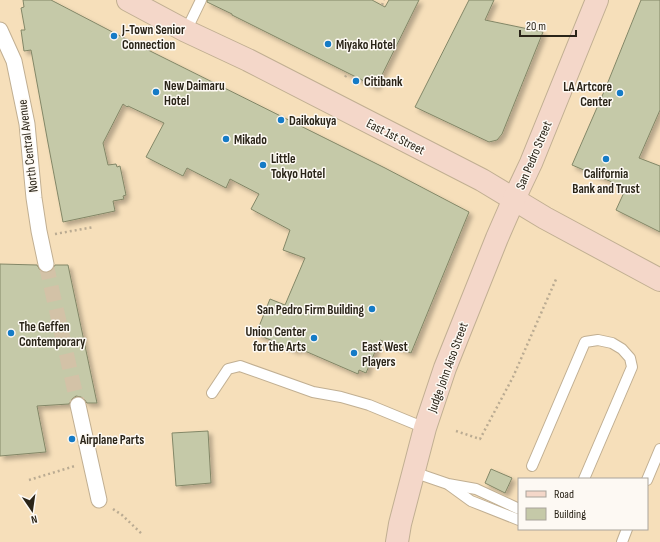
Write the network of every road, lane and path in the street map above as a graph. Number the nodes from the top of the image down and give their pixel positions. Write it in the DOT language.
graph roads {
  1 [pos="128,0"];
  2 [pos="202,0"];
  3 [pos="384,0"];
  4 [pos="597,0"];
  5 [pos="382,5"];
  6 [pos="0,30"];
  7 [pos="186,31"];
  8 [pos="348,73"];
  9 [pos="345,77"];
  10 [pos="514,199"];
  11 [pos="94,227"];
  12 [pos="40,238"];
  13 [pos="46,264"];
  14 [pos="557,278"];
  15 [pos="660,280"];
  16 [pos="212,393"];
  17 [pos="78,405"];
  18 [pos="425,428"];
  19 [pos="456,431"];
  20 [pos="660,449"];
  21 [pos="90,461"];
  22 [pos="532,466"];
  23 [pos="413,472"];
  24 [pos="584,478"];
  25 [pos="648,478"];
  26 [pos="29,480"];
  27 [pos="448,484"];
  28 [pos="99,500"];
  29 [pos="518,508"];
  30 [pos="518,520"];
  31 [pos="627,530"];
  32 [pos="143,535"];
  33 [pos="397,542"];
  34 [pos="622,542"];
  1 -- 7 [label="main road, East 1st Street"];
  2 -- 7 [label="lane"];
  3 -- 5 [label="path"];
  4 -- 10 [label="main road, San Pedro Street"];
  6 -- 12 [label="street, North Central Avenue"];
  7 -- 10 [label="main road, East 1st Street"];
  8 -- 9 [label="path"];
  10 -- 15 [label="main road, East 1st Street"];
  10 -- 18 [label="main road, Judge John Aiso Street"];
  11 -- 12 [label="path"];
  12 -- 13 [label="street, North Central Avenue"];
  14 -- 19 [label="path"];
  16 -- 18 [label="lane"];
  17 -- 21 [label="street"];
  18 -- 23 [label="main road, Judge John Aiso Street"];
  20 -- 25 [label="lane"];
  21 -- 26 [label="path"];
  21 -- 28 [label="street"];
  22 -- 24 [label="lane"];
  23 -- 27 [label="lane"];
  23 -- 33 [label="main road, Judge John Aiso Street"];
  27 -- 29 [label="lane"];
  27 -- 30 [label="lane"];
  28 -- 32 [label="path"];
  31 -- 34 [label="lane"];
}
